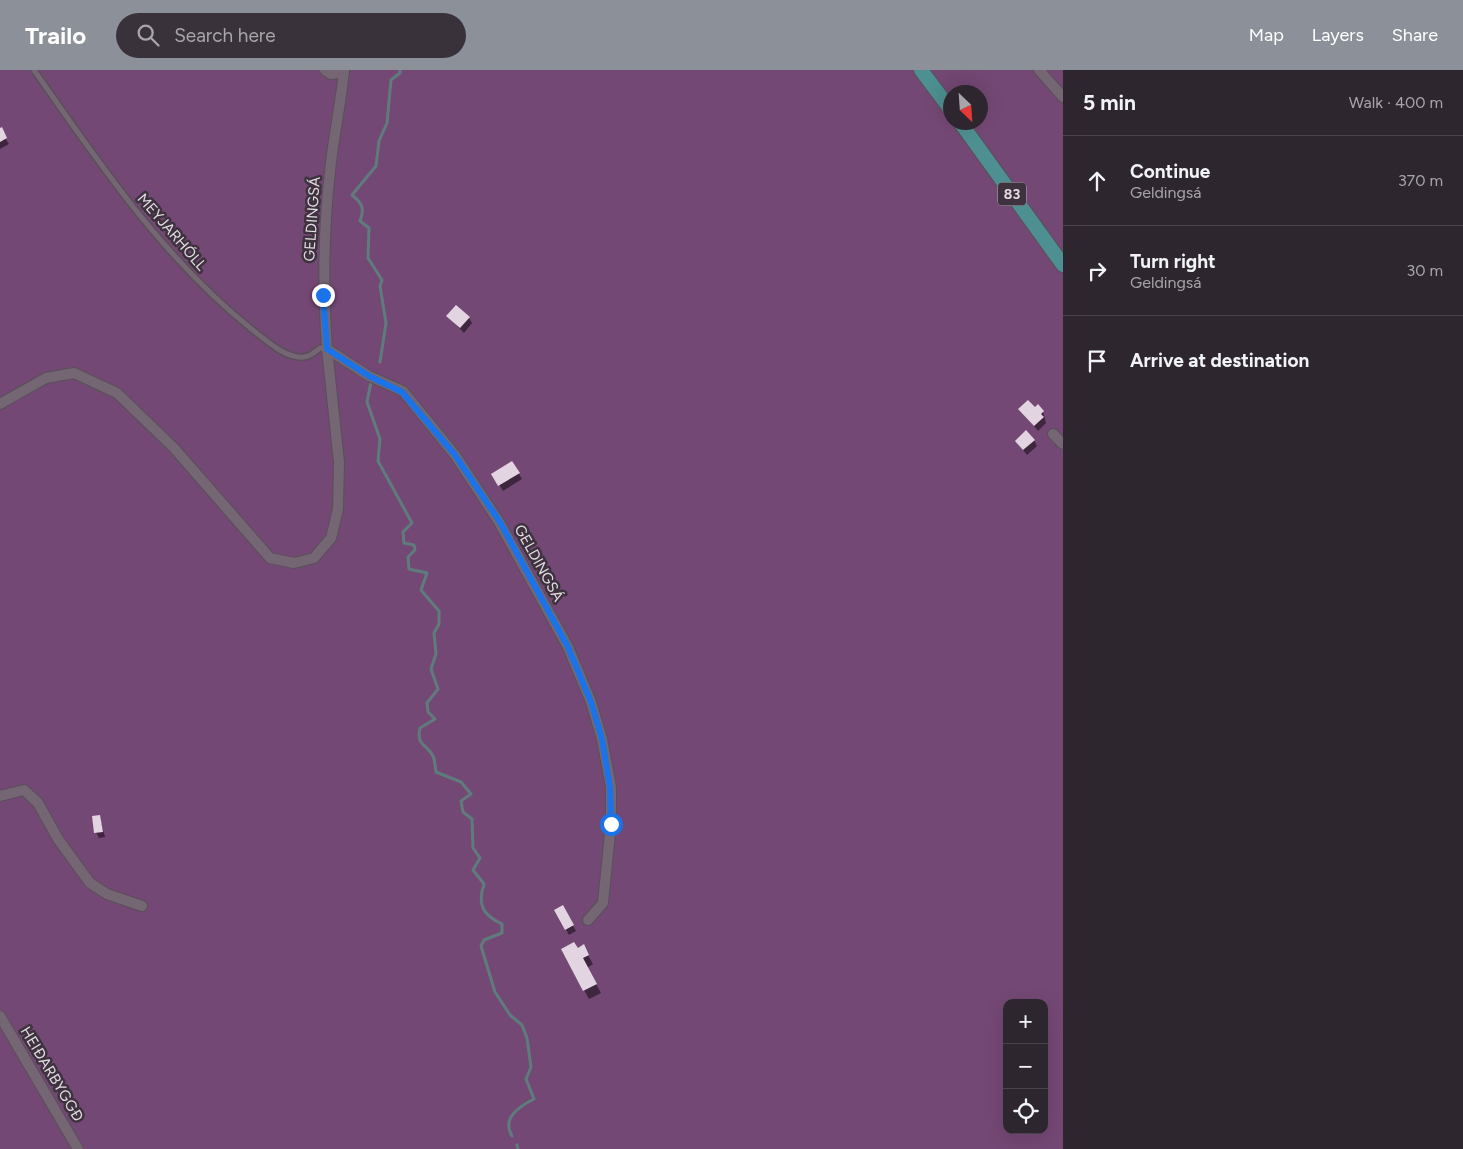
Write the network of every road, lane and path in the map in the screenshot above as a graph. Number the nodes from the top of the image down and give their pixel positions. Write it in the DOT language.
graph roads {
  1 [pos="34,70"];
  2 [pos="325,70"];
  3 [pos="921,70"];
  4 [pos="1039,70"];
  5 [pos="344,71"];
  6 [pos="1061,92"];
  7 [pos="943,100"];
  8 [pos="966,130"];
  9 [pos="1063,265"];
  10 [pos="327,349"];
  11 [pos="0,404"];
  12 [pos="1053,434"];
  13 [pos="1063,444"];
  14 [pos="0,796"];
  15 [pos="142,906"];
  16 [pos="588,920"];
  17 [pos="0,1016"];
  18 [pos="78,1149"];
  1 -- 10 [label="lane, MEYJARHÓLL"];
  2 -- 5 [label="street"];
  3 -- 7 [label="main road"];
  4 -- 6 [label="street"];
  5 -- 10 [label="street, GELDINGSÁ"];
  8 -- 9 [label="main road, 83"];
  10 -- 11 [label="street"];
  10 -- 16 [label="street, GELDINGSÁ"];
  12 -- 13 [label="street"];
  14 -- 15 [label="street"];
  17 -- 18 [label="street, HEIÐARBYGGÐ"];
}
